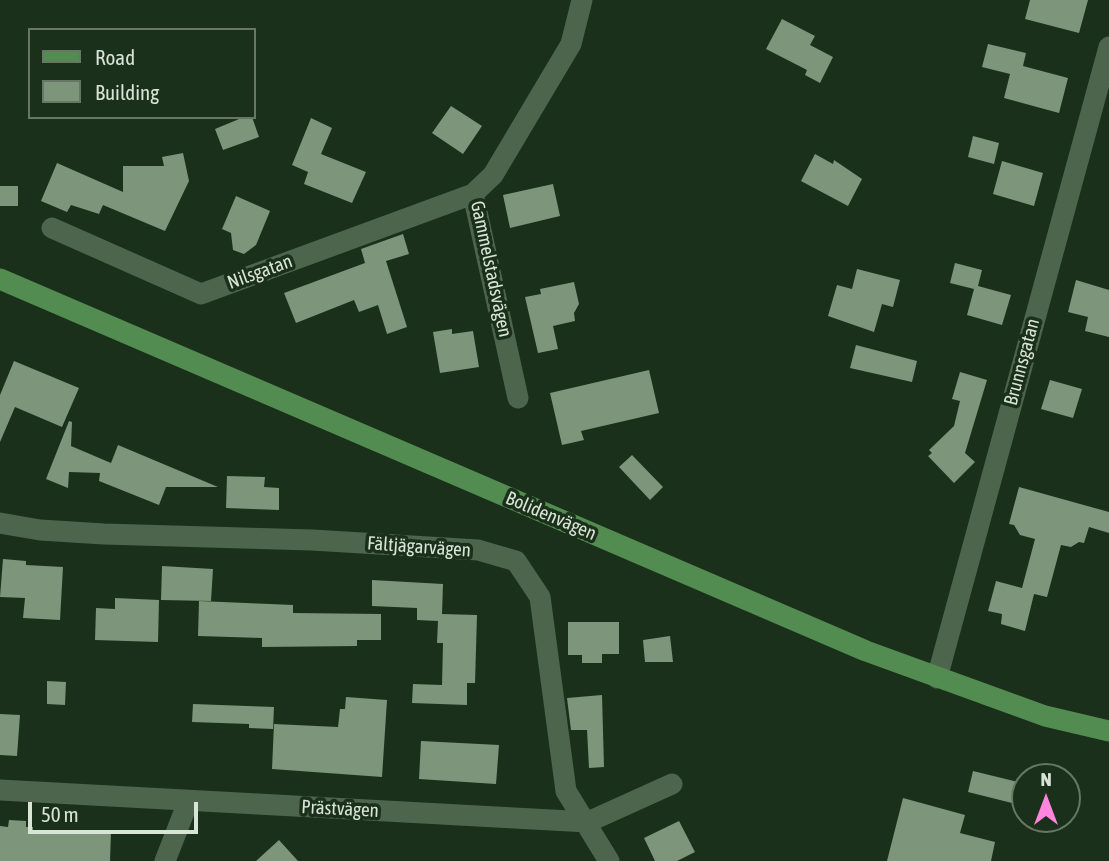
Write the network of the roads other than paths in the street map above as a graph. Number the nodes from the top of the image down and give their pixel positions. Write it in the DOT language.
graph roads {
  1 [pos="582,0"];
  2 [pos="1109,47"];
  3 [pos="472,194"];
  4 [pos="52,228"];
  5 [pos="0,279"];
  6 [pos="518,398"];
  7 [pos="0,523"];
  8 [pos="937,678"];
  9 [pos="1109,731"];
  10 [pos="671,783"];
  11 [pos="0,790"];
  12 [pos="188,802"];
  13 [pos="588,822"];
  14 [pos="165,861"];
  15 [pos="609,861"];
  1 -- 3 [label="street, Gammelstadsvägen"];
  2 -- 8 [label="street, Brunnsgatan"];
  3 -- 4 [label="street, Nilsgatan"];
  3 -- 6 [label="street, Gammelstadsvägen"];
  5 -- 8 [label="main road, Bolidenvägen"];
  7 -- 13 [label="street, Fältjägarvägen"];
  8 -- 9 [label="main road, Bolidenvägen"];
  10 -- 13 [label="street, Prästvägen"];
  11 -- 12 [label="street, Prästvägen"];
  12 -- 13 [label="street, Prästvägen"];
  12 -- 14 [label="street"];
  13 -- 15 [label="street, Fältjägarvägen"];
}
